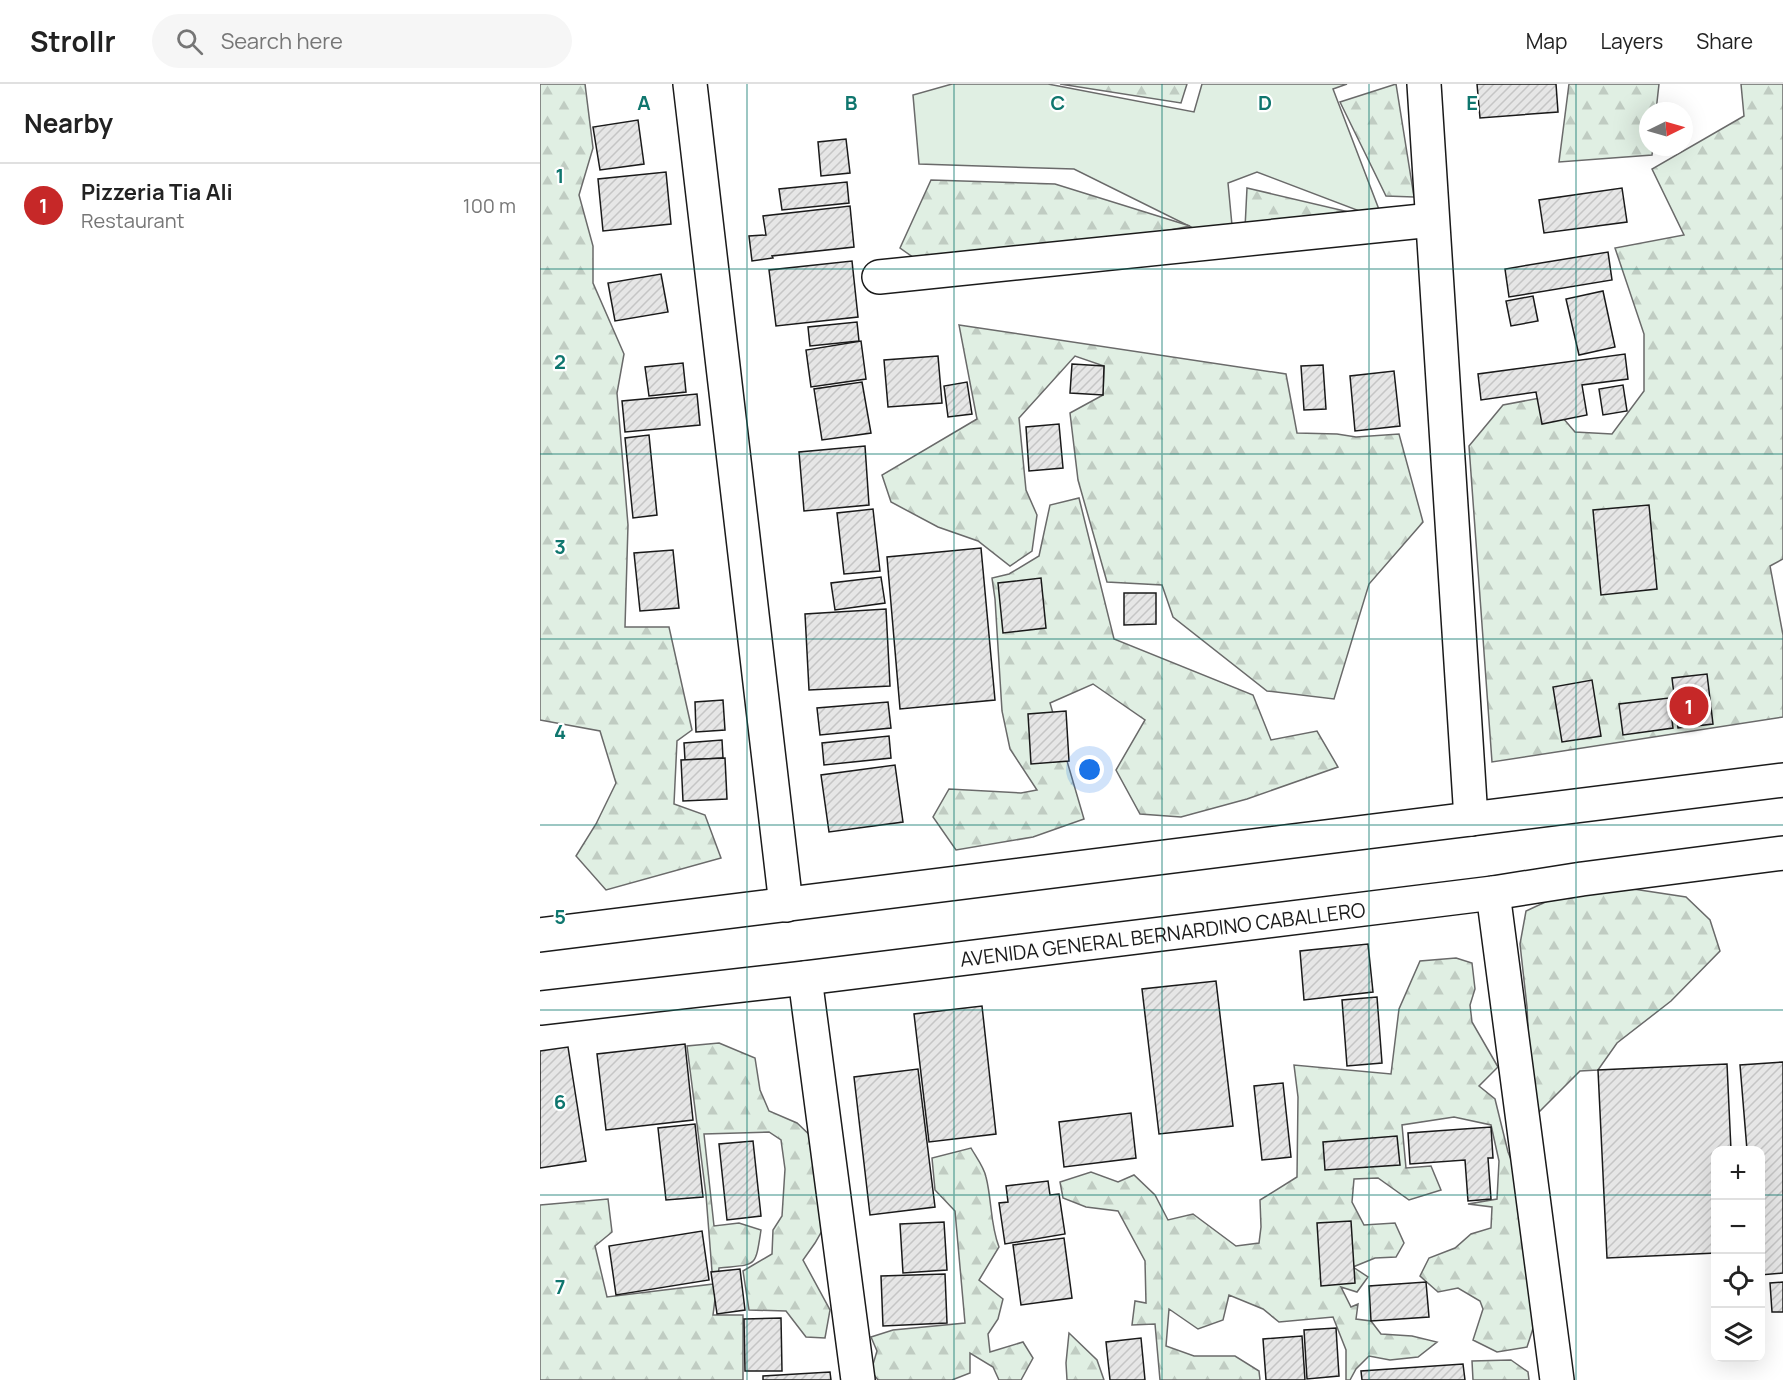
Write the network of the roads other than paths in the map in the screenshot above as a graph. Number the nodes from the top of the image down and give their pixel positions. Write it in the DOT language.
graph roads {
  1 [pos="690,84"];
  2 [pos="1424,84"];
  3 [pos="1432,220"];
  4 [pos="879,277"];
  5 [pos="1783,780"];
  6 [pos="1471,819"];
  7 [pos="1783,853"];
  8 [pos="1493,893"];
  9 [pos="786,905"];
  10 [pos="540,934"];
  11 [pos="805,978"];
  12 [pos="540,1008"];
  13 [pos="858,1380"];
  14 [pos="1557,1380"];
  1 -- 9 [label="street"];
  2 -- 3 [label="street"];
  3 -- 4 [label="street"];
  3 -- 6 [label="street"];
  5 -- 6 [label="street"];
  6 -- 9 [label="street"];
  7 -- 8 [label="street, AVENIDA GENERAL BERNARDINO CABALLERO"];
  8 -- 11 [label="street, AVENIDA GENERAL BERNARDINO CABALLERO"];
  8 -- 14 [label="street"];
  9 -- 10 [label="street"];
  11 -- 12 [label="street, AVENIDA GENERAL BERNARDINO CABALLERO"];
  11 -- 13 [label="street"];
}
